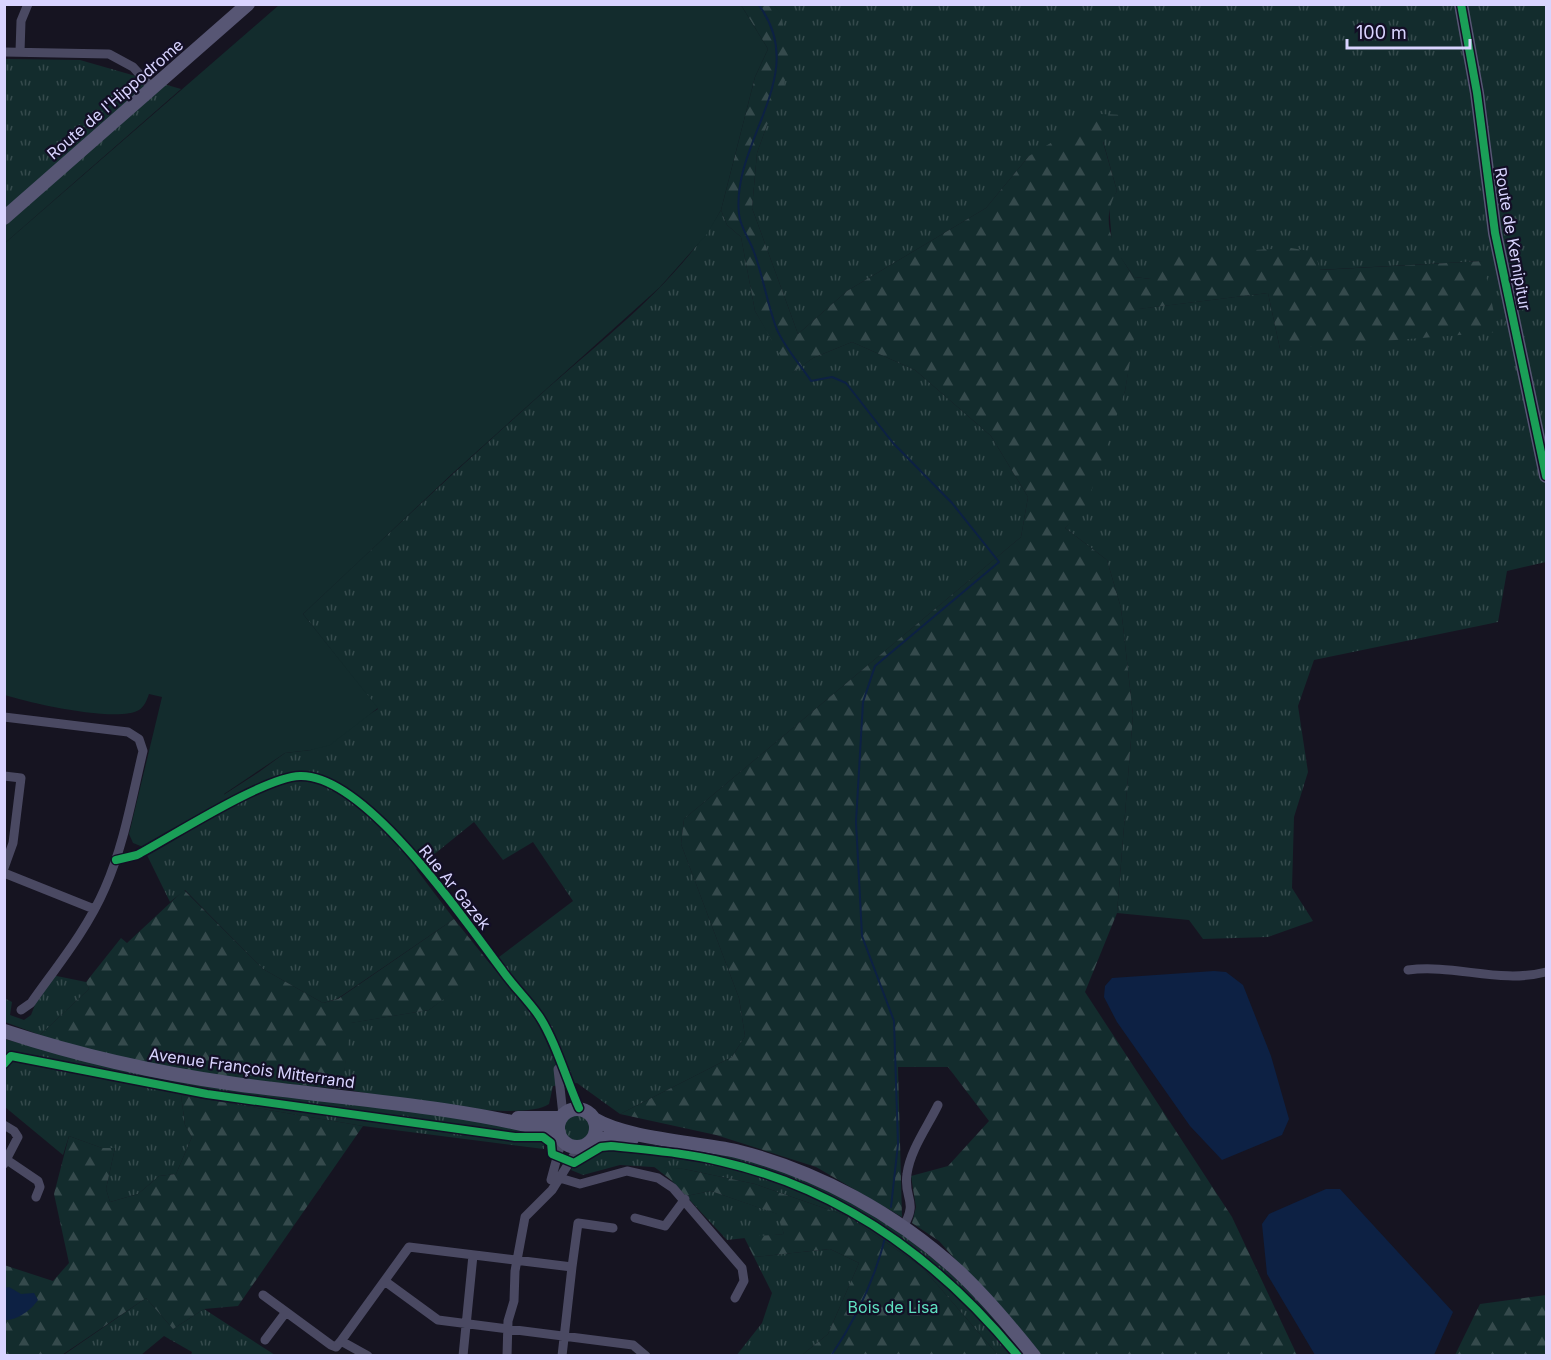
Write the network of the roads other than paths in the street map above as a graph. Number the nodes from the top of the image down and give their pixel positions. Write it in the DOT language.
graph roads {
  1 [pos="28,4"];
  2 [pos="248,4"];
  3 [pos="1461,4"];
  4 [pos="4,52"];
  5 [pos="20,52"];
  6 [pos="153,88"];
  7 [pos="4,218"];
  8 [pos="1546,476"];
  9 [pos="4,717"];
  10 [pos="4,776"];
  11 [pos="116,860"];
  12 [pos="4,868"];
  13 [pos="4,873"];
  14 [pos="94,909"];
  15 [pos="1408,970"];
  16 [pos="1546,972"];
  17 [pos="21,1010"];
  18 [pos="4,1031"];
  19 [pos="557,1058"];
  20 [pos="938,1105"];
  21 [pos="579,1108"];
  22 [pos="562,1116"];
  23 [pos="498,1118"];
  24 [pos="594,1119"];
  25 [pos="4,1125"];
  26 [pos="560,1136"];
  27 [pos="649,1137"];
  28 [pos="585,1144"];
  29 [pos="6,1162"];
  30 [pos="556,1177"];
  31 [pos="36,1197"];
  32 [pos="685,1199"];
  33 [pos="635,1218"];
  34 [pos="903,1227"];
  35 [pos="613,1228"];
  36 [pos="473,1255"];
  37 [pos="517,1260"];
  38 [pos="572,1267"];
  39 [pos="386,1282"];
  40 [pos="263,1295"];
  41 [pos="735,1298"];
  42 [pos="286,1312"];
  43 [pos="466,1323"];
  44 [pos="508,1329"];
  45 [pos="564,1336"];
  46 [pos="265,1340"];
  47 [pos="341,1341"];
  48 [pos="368,1356"];
  49 [pos="463,1356"];
  50 [pos="507,1356"];
  51 [pos="562,1356"];
  52 [pos="646,1356"];
  53 [pos="1034,1356"];
  1 -- 5 [label="street"];
  2 -- 6 [label="main road, Route de l'Hippodrome"];
  3 -- 8 [label="main road, Route de Kernipitur"];
  4 -- 5 [label="street"];
  5 -- 6 [label="street"];
  6 -- 7 [label="main road, Route de l'Hippodrome"];
  9 -- 11 [label="street"];
  10 -- 12 [label="street"];
  11 -- 14 [label="street"];
  11 -- 19 [label="street, Rue Ar Gazek"];
  13 -- 14 [label="street"];
  14 -- 17 [label="street"];
  15 -- 16 [label="street"];
  18 -- 23 [label="main road, Avenue François Mitterrand"];
  19 -- 21 [label="street, Rue Ar Gazek"];
  19 -- 22 [label="street, Rue Ar Gazek"];
  20 -- 34 [label="street"];
  21 -- 22 [label="main road"];
  21 -- 24 [label="main road"];
  22 -- 23 [label="main road, Avenue François Mitterrand"];
  22 -- 26 [label="main road"];
  23 -- 26 [label="main road, Avenue François Mitterrand"];
  24 -- 27 [label="main road"];
  24 -- 28 [label="main road"];
  25 -- 29 [label="street"];
  26 -- 28 [label="main road"];
  26 -- 30 [label="street"];
  27 -- 28 [label="main road"];
  27 -- 34 [label="main road"];
  28 -- 30 [label="street"];
  29 -- 31 [label="street"];
  30 -- 32 [label="street"];
  30 -- 37 [label="street"];
  32 -- 33 [label="street"];
  32 -- 41 [label="street"];
  34 -- 53 [label="main road"];
  35 -- 38 [label="street"];
  36 -- 37 [label="street"];
  36 -- 39 [label="street"];
  36 -- 43 [label="street"];
  37 -- 38 [label="street"];
  37 -- 44 [label="street"];
  38 -- 45 [label="street"];
  39 -- 43 [label="street"];
  39 -- 47 [label="street"];
  40 -- 42 [label="street"];
  42 -- 46 [label="street"];
  42 -- 47 [label="street"];
  43 -- 44 [label="street"];
  43 -- 49 [label="street"];
  44 -- 45 [label="street"];
  44 -- 50 [label="street"];
  45 -- 51 [label="street"];
  45 -- 52 [label="street"];
  47 -- 48 [label="street"];
}
